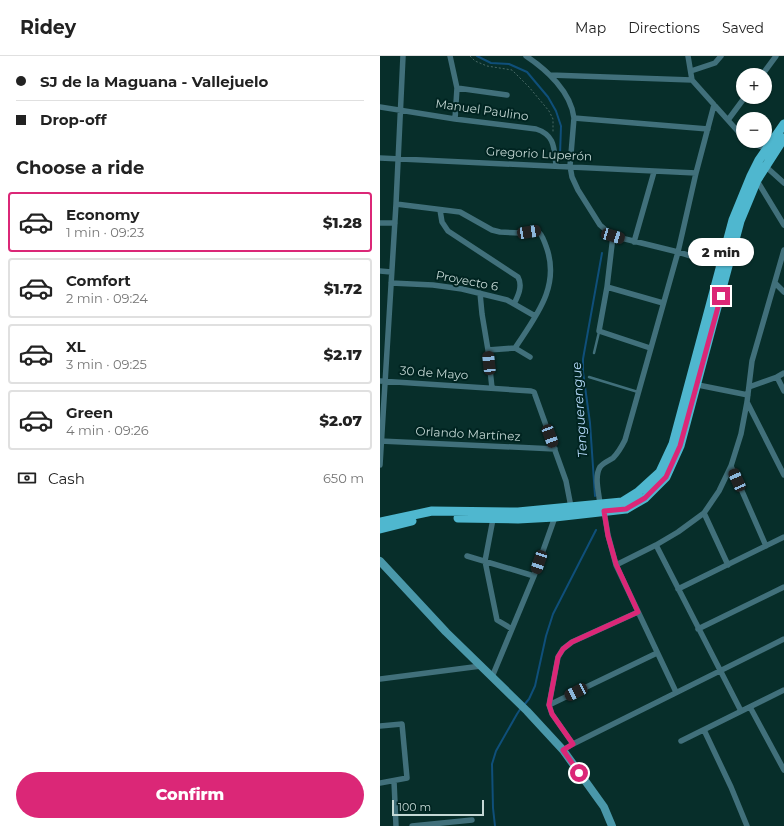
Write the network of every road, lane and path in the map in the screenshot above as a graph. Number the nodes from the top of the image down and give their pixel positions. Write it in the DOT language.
graph roads {
  1 [pos="403,56"];
  2 [pos="450,56"];
  3 [pos="470,56"];
  4 [pos="526,56"];
  5 [pos="688,56"];
  6 [pos="721,56"];
  7 [pos="776,56"];
  8 [pos="767,68"];
  9 [pos="691,71"];
  10 [pos="550,75"];
  11 [pos="692,80"];
  12 [pos="457,88"];
  13 [pos="507,95"];
  14 [pos="740,104"];
  15 [pos="714,105"];
  16 [pos="380,107"];
  17 [pos="400,109"];
  18 [pos="574,118"];
  19 [pos="455,119"];
  20 [pos="728,120"];
  21 [pos="784,124"];
  22 [pos="708,129"];
  23 [pos="736,129"];
  24 [pos="784,138"];
  25 [pos="553,143"];
  26 [pos="767,149"];
  27 [pos="380,158"];
  28 [pos="398,159"];
  29 [pos="762,163"];
  30 [pos="556,165"];
  31 [pos="570,166"];
  32 [pos="654,172"];
  33 [pos="696,173"];
  34 [pos="754,178"];
  35 [pos="784,183"];
  36 [pos="396,204"];
  37 [pos="440,210"];
  38 [pos="380,223"];
  39 [pos="395,223"];
  40 [pos="784,225"];
  41 [pos="613,236"];
  42 [pos="634,242"];
  43 [pos="784,250"];
  44 [pos="678,252"];
  45 [pos="721,265"];
  46 [pos="380,271"];
  47 [pos="391,272"];
  48 [pos="391,283"];
  49 [pos="775,283"];
  50 [pos="607,287"];
  51 [pos="784,292"];
  52 [pos="480,294"];
  53 [pos="663,303"];
  54 [pos="514,304"];
  55 [pos="535,316"];
  56 [pos="599,331"];
  57 [pos="380,332"];
  58 [pos="387,332"];
  59 [pos="515,348"];
  60 [pos="650,348"];
  61 [pos="488,350"];
  62 [pos="594,353"];
  63 [pos="530,357"];
  64 [pos="784,373"];
  65 [pos="589,377"];
  66 [pos="777,377"];
  67 [pos="383,381"];
  68 [pos="693,384"];
  69 [pos="749,387"];
  70 [pos="492,388"];
  71 [pos="784,391"];
  72 [pos="638,392"];
  73 [pos="748,399"];
  74 [pos="381,441"];
  75 [pos="555,449"];
  76 [pos="380,465"];
  77 [pos="731,466"];
  78 [pos="784,475"];
  79 [pos="571,507"];
  80 [pos="602,508"];
  81 [pos="704,513"];
  82 [pos="555,517"];
  83 [pos="493,519"];
  84 [pos="380,522"];
  85 [pos="380,529"];
  86 [pos="784,537"];
  87 [pos="656,545"];
  88 [pos="766,546"];
  89 [pos="467,556"];
  90 [pos="380,561"];
  91 [pos="485,561"];
  92 [pos="616,564"];
  93 [pos="728,565"];
  94 [pos="534,576"];
  95 [pos="784,587"];
  96 [pos="678,589"];
  97 [pos="638,612"];
  98 [pos="698,628"];
  99 [pos="512,630"];
  100 [pos="784,640"];
  101 [pos="657,653"];
  102 [pos="481,666"];
  103 [pos="720,670"];
  104 [pos="492,677"];
  105 [pos="380,679"];
  106 [pos="784,690"];
  107 [pos="676,692"];
  108 [pos="549,705"];
  109 [pos="750,707"];
  110 [pos="741,711"];
  111 [pos="380,726"];
  112 [pos="704,730"];
  113 [pos="681,741"];
  114 [pos="573,744"];
  115 [pos="563,750"];
  116 [pos="784,770"];
  117 [pos="394,781"];
  118 [pos="380,783"];
  119 [pos="472,820"];
  120 [pos="396,826"];
  121 [pos="412,826"];
  122 [pos="612,826"];
  123 [pos="747,826"];
  1 -- 17 [label="street"];
  2 -- 12 [label="street"];
  3 -- 25 [label="path"];
  4 -- 10 [label="street"];
  5 -- 9 [label="street"];
  6 -- 9 [label="street"];
  7 -- 8 [label="street"];
  9 -- 11 [label="street"];
  10 -- 11 [label="street"];
  10 -- 18 [label="street"];
  11 -- 15 [label="street"];
  12 -- 13 [label="street"];
  12 -- 19 [label="street"];
  14 -- 20 [label="street"];
  15 -- 20 [label="street"];
  15 -- 22 [label="street"];
  16 -- 17 [label="street, Manuel Paulino"];
  17 -- 19 [label="street, Manuel Paulino"];
  17 -- 28 [label="street"];
  18 -- 22 [label="street"];
  18 -- 31 [label="street"];
  19 -- 25 [label="street, Manuel Paulino"];
  20 -- 23 [label="street"];
  21 -- 26 [label="main road"];
  22 -- 33 [label="street"];
  24 -- 29 [label="main road"];
  25 -- 30 [label="street"];
  26 -- 29 [label="main road"];
  27 -- 28 [label="street, Gregorio Luperón"];
  28 -- 30 [label="street, Gregorio Luperón"];
  28 -- 36 [label="street"];
  29 -- 34 [label="main road"];
  29 -- 35 [label="street"];
  30 -- 31 [label="street, Gregorio Luperón"];
  31 -- 32 [label="street, Gregorio Luperón"];
  31 -- 41 [label="street"];
  32 -- 33 [label="street, Gregorio Luperón"];
  32 -- 42 [label="street"];
  33 -- 44 [label="street"];
  34 -- 40 [label="street"];
  34 -- 45 [label="main road"];
  34 -- 68 [label="main road"];
  36 -- 37 [label="street"];
  36 -- 39 [label="street"];
  37 -- 54 [label="street"];
  37 -- 55 [label="street"];
  38 -- 39 [label="street"];
  39 -- 47 [label="street"];
  41 -- 42 [label="street"];
  41 -- 50 [label="street"];
  42 -- 44 [label="street"];
  43 -- 49 [label="street"];
  44 -- 45 [label="street"];
  44 -- 53 [label="street"];
  45 -- 68 [label="main road"];
  46 -- 47 [label="street"];
  47 -- 48 [label="street"];
  48 -- 52 [label="street, Proyecto 6"];
  48 -- 58 [label="street"];
  49 -- 51 [label="street"];
  49 -- 69 [label="street"];
  50 -- 53 [label="street"];
  50 -- 56 [label="street"];
  52 -- 54 [label="street, Proyecto 6"];
  52 -- 61 [label="street"];
  53 -- 60 [label="street"];
  54 -- 55 [label="street, Proyecto 6"];
  55 -- 59 [label="street"];
  56 -- 60 [label="street"];
  56 -- 62 [label="lane"];
  57 -- 58 [label="street"];
  58 -- 67 [label="street"];
  59 -- 61 [label="street"];
  59 -- 63 [label="street"];
  60 -- 72 [label="street"];
  61 -- 70 [label="street"];
  64 -- 66 [label="street"];
  65 -- 72 [label="lane"];
  66 -- 69 [label="street"];
  66 -- 71 [label="street"];
  67 -- 70 [label="street, 30 de Mayo"];
  67 -- 74 [label="street"];
  68 -- 73 [label="street"];
  68 -- 80 [label="main road"];
  69 -- 73 [label="street"];
  70 -- 75 [label="street, 30 de Mayo"];
  72 -- 80 [label="street"];
  73 -- 77 [label="street"];
  73 -- 78 [label="street"];
  74 -- 75 [label="street, Orlando Martínez"];
  74 -- 76 [label="street"];
  75 -- 79 [label="street"];
  77 -- 81 [label="street"];
  77 -- 88 [label="street"];
  79 -- 80 [label="main road"];
  79 -- 84 [label="main road"];
  80 -- 82 [label="main road"];
  80 -- 92 [label="street"];
  81 -- 87 [label="street"];
  81 -- 93 [label="street"];
  82 -- 83 [label="main road"];
  82 -- 94 [label="street"];
  83 -- 85 [label="main road"];
  83 -- 91 [label="street"];
  86 -- 88 [label="street"];
  87 -- 92 [label="street"];
  87 -- 96 [label="street"];
  88 -- 93 [label="street"];
  89 -- 91 [label="street"];
  90 -- 102 [label="main road"];
  91 -- 94 [label="street"];
  91 -- 99 [label="street"];
  92 -- 97 [label="street"];
  93 -- 96 [label="street"];
  94 -- 99 [label="street"];
  95 -- 98 [label="street"];
  96 -- 98 [label="street"];
  97 -- 101 [label="street"];
  97 -- 108 [label="street"];
  98 -- 103 [label="street"];
  99 -- 104 [label="street"];
  100 -- 103 [label="street"];
  101 -- 107 [label="street"];
  101 -- 108 [label="street"];
  102 -- 104 [label="main road"];
  102 -- 105 [label="street"];
  103 -- 107 [label="street"];
  103 -- 110 [label="street"];
  104 -- 115 [label="main road"];
  106 -- 109 [label="street"];
  107 -- 114 [label="street"];
  108 -- 114 [label="street"];
  109 -- 110 [label="street"];
  109 -- 116 [label="street"];
  110 -- 112 [label="street"];
  111 -- 117 [label="street"];
  112 -- 113 [label="street"];
  112 -- 123 [label="street"];
  114 -- 115 [label="street"];
  115 -- 122 [label="main road"];
  117 -- 118 [label="street"];
  117 -- 120 [label="street"];
  119 -- 121 [label="street"];
}
